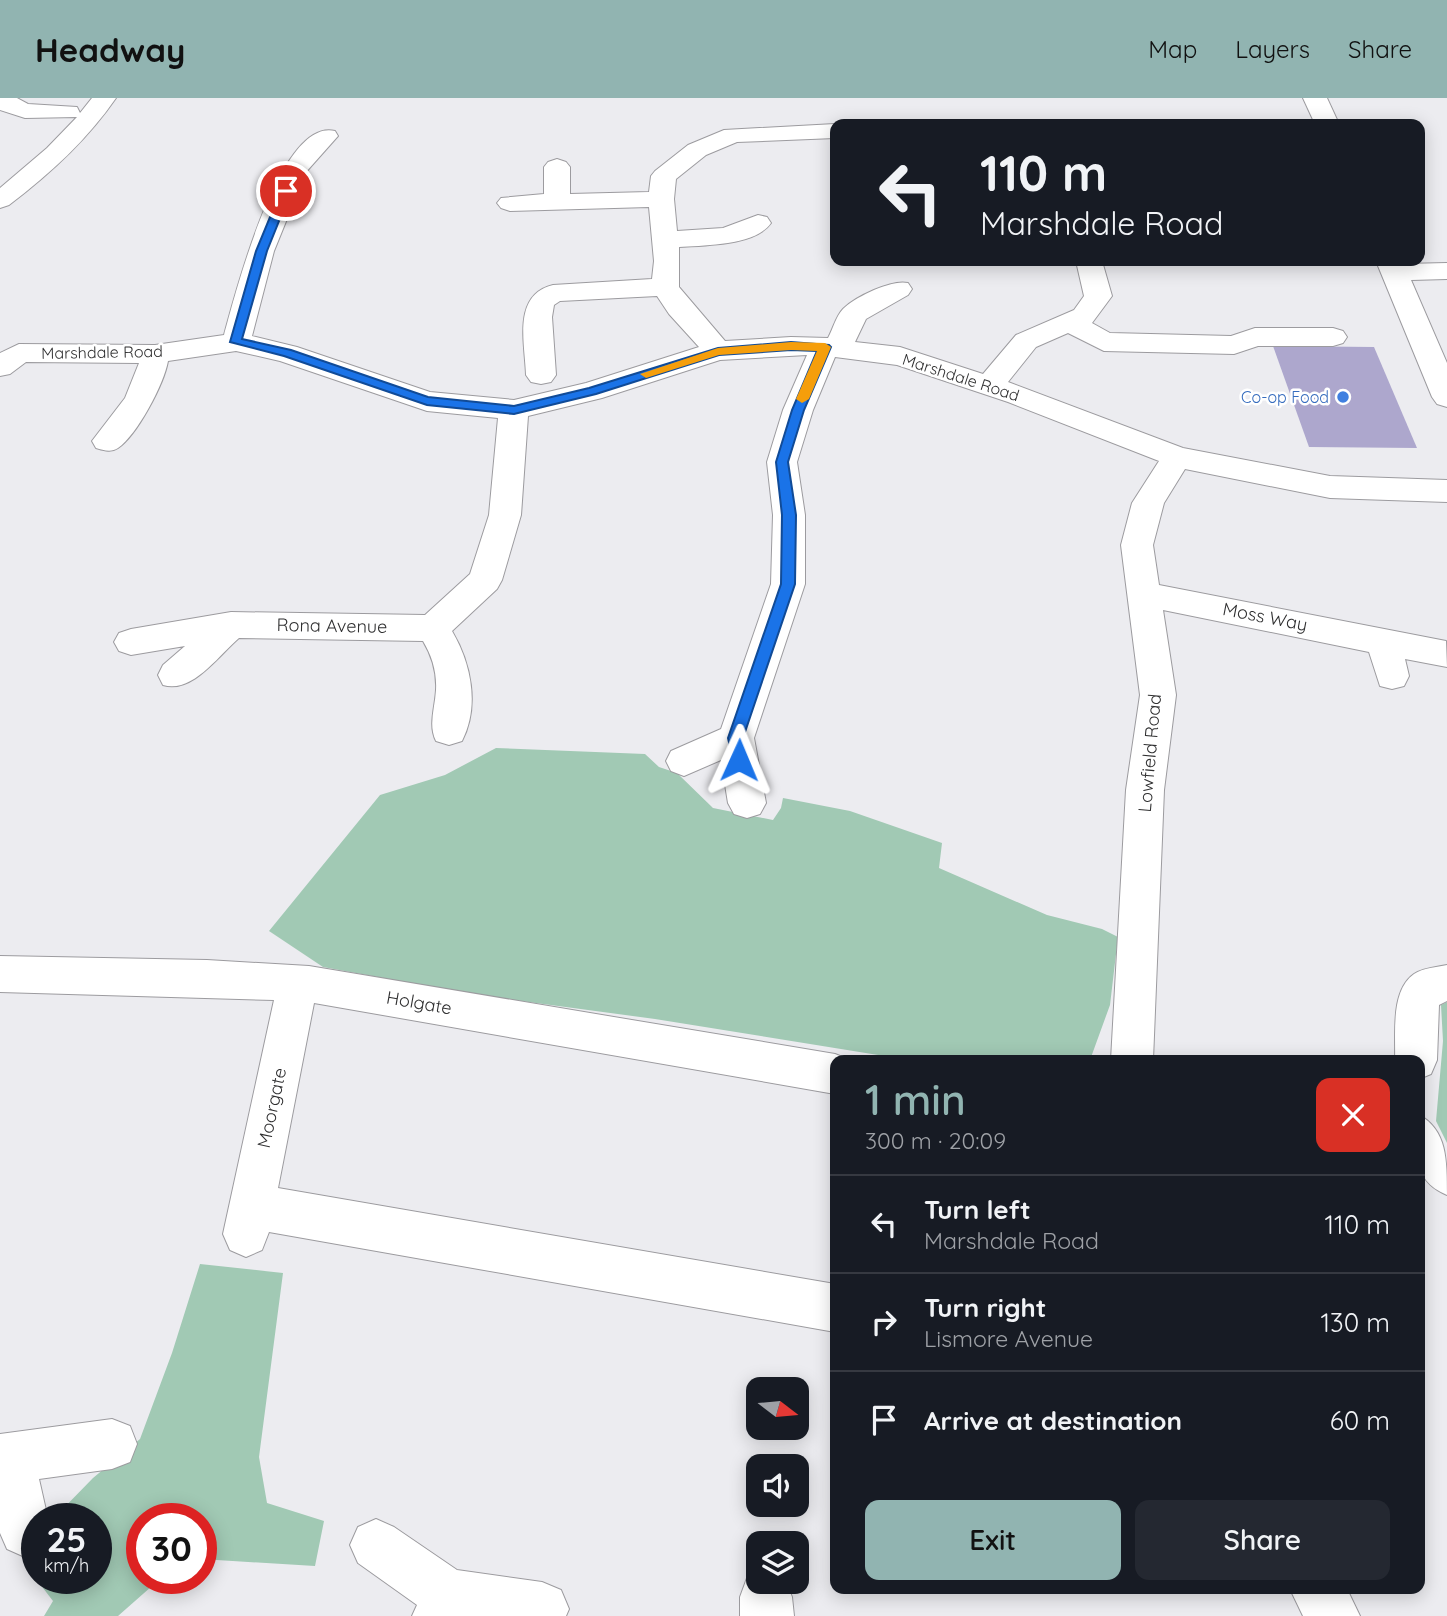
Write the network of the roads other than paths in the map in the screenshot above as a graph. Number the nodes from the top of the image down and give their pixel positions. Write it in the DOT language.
graph roads {
  1 [pos="5,98"];
  2 [pos="104,98"];
  3 [pos="1315,98"];
  4 [pos="1338,98"];
  5 [pos="69,112"];
  6 [pos="1325,119"];
  7 [pos="830,131"];
  8 [pos="307,145"];
  9 [pos="557,167"];
  10 [pos="661,199"];
  11 [pos="0,200"];
  12 [pos="557,202"];
  13 [pos="510,203"];
  14 [pos="758,223"];
  15 [pos="664,240"];
  16 [pos="1090,266"];
  17 [pos="1392,267"];
  18 [pos="1447,271"];
  19 [pos="665,287"];
  20 [pos="898,289"];
  21 [pos="1069,322"];
  22 [pos="1,331"];
  23 [pos="1333,337"];
  24 [pos="236,342"];
  25 [pos="831,348"];
  26 [pos="718,351"];
  27 [pos="155,354"];
  28 [pos="10,360"];
  29 [pos="541,374"];
  30 [pos="989,386"];
  31 [pos="1447,397"];
  32 [pos="514,410"];
  33 [pos="107,442"];
  34 [pos="1177,457"];
  35 [pos="1447,491"];
  36 [pos="1145,594"];
  37 [pos="231,625"];
  38 [pos="433,628"];
  39 [pos="1384,641"];
  40 [pos="131,642"];
  41 [pos="1446,653"];
  42 [pos="175,675"];
  43 [pos="1392,676"];
  44 [pos="449,732"];
  45 [pos="736,738"];
  46 [pos="684,761"];
  47 [pos="747,803"];
  48 [pos="0,974"];
  49 [pos="298,983"];
  50 [pos="1447,983"];
  51 [pos="1132,1055"];
  52 [pos="1416,1055"];
  53 [pos="830,1073"];
  54 [pos="1425,1144"];
  55 [pos="1447,1173"];
  56 [pos="830,1307"];
  57 [pos="113,1444"];
  58 [pos="5,1459"];
  59 [pos="21,1517"];
  60 [pos="376,1545"];
  61 [pos="1319,1594"];
  62 [pos="444,1605"];
  63 [pos="542,1609"];
  64 [pos="1333,1616"];
  1 -- 5 [label="street"];
  2 -- 11 [label="street"];
  3 -- 4 [label="street"];
  3 -- 6 [label="street"];
  7 -- 10 [label="street"];
  8 -- 24 [label="street"];
  9 -- 12 [label="street"];
  10 -- 12 [label="street"];
  10 -- 15 [label="street"];
  12 -- 13 [label="street"];
  14 -- 15 [label="street"];
  15 -- 19 [label="street"];
  16 -- 21 [label="street"];
  17 -- 18 [label="street"];
  17 -- 31 [label="street"];
  19 -- 26 [label="street"];
  19 -- 29 [label="street"];
  20 -- 25 [label="street"];
  21 -- 23 [label="street"];
  21 -- 30 [label="street"];
  22 -- 28 [label="street, Marshdale Road"];
  24 -- 27 [label="street, Marshdale Road"];
  24 -- 32 [label="street, Marshdale Road"];
  25 -- 26 [label="street, Marshdale Road"];
  25 -- 30 [label="street, Marshdale Road"];
  25 -- 45 [label="street"];
  26 -- 32 [label="street, Marshdale Road"];
  27 -- 28 [label="street, Marshdale Road"];
  27 -- 33 [label="street"];
  30 -- 34 [label="street, Marshdale Road"];
  32 -- 38 [label="street"];
  34 -- 35 [label="street, Marshdale Road"];
  34 -- 36 [label="street, Lowfield Road"];
  36 -- 39 [label="street, Moss Way"];
  36 -- 51 [label="street, Lowfield Road"];
  37 -- 38 [label="street, Rona Avenue"];
  37 -- 40 [label="street, Rona Avenue"];
  37 -- 42 [label="street"];
  38 -- 44 [label="street"];
  39 -- 41 [label="street, Moss Way"];
  39 -- 43 [label="street"];
  45 -- 46 [label="street"];
  45 -- 47 [label="street"];
  48 -- 49 [label="street, Holgate"];
  49 -- 53 [label="street, Holgate"];
  49 -- 56 [label="street, Moorgate"];
  50 -- 52 [label="street"];
  54 -- 55 [label="street"];
  57 -- 58 [label="street"];
  58 -- 59 [label="street"];
  60 -- 62 [label="street"];
  61 -- 64 [label="street"];
  62 -- 63 [label="street"];
}
